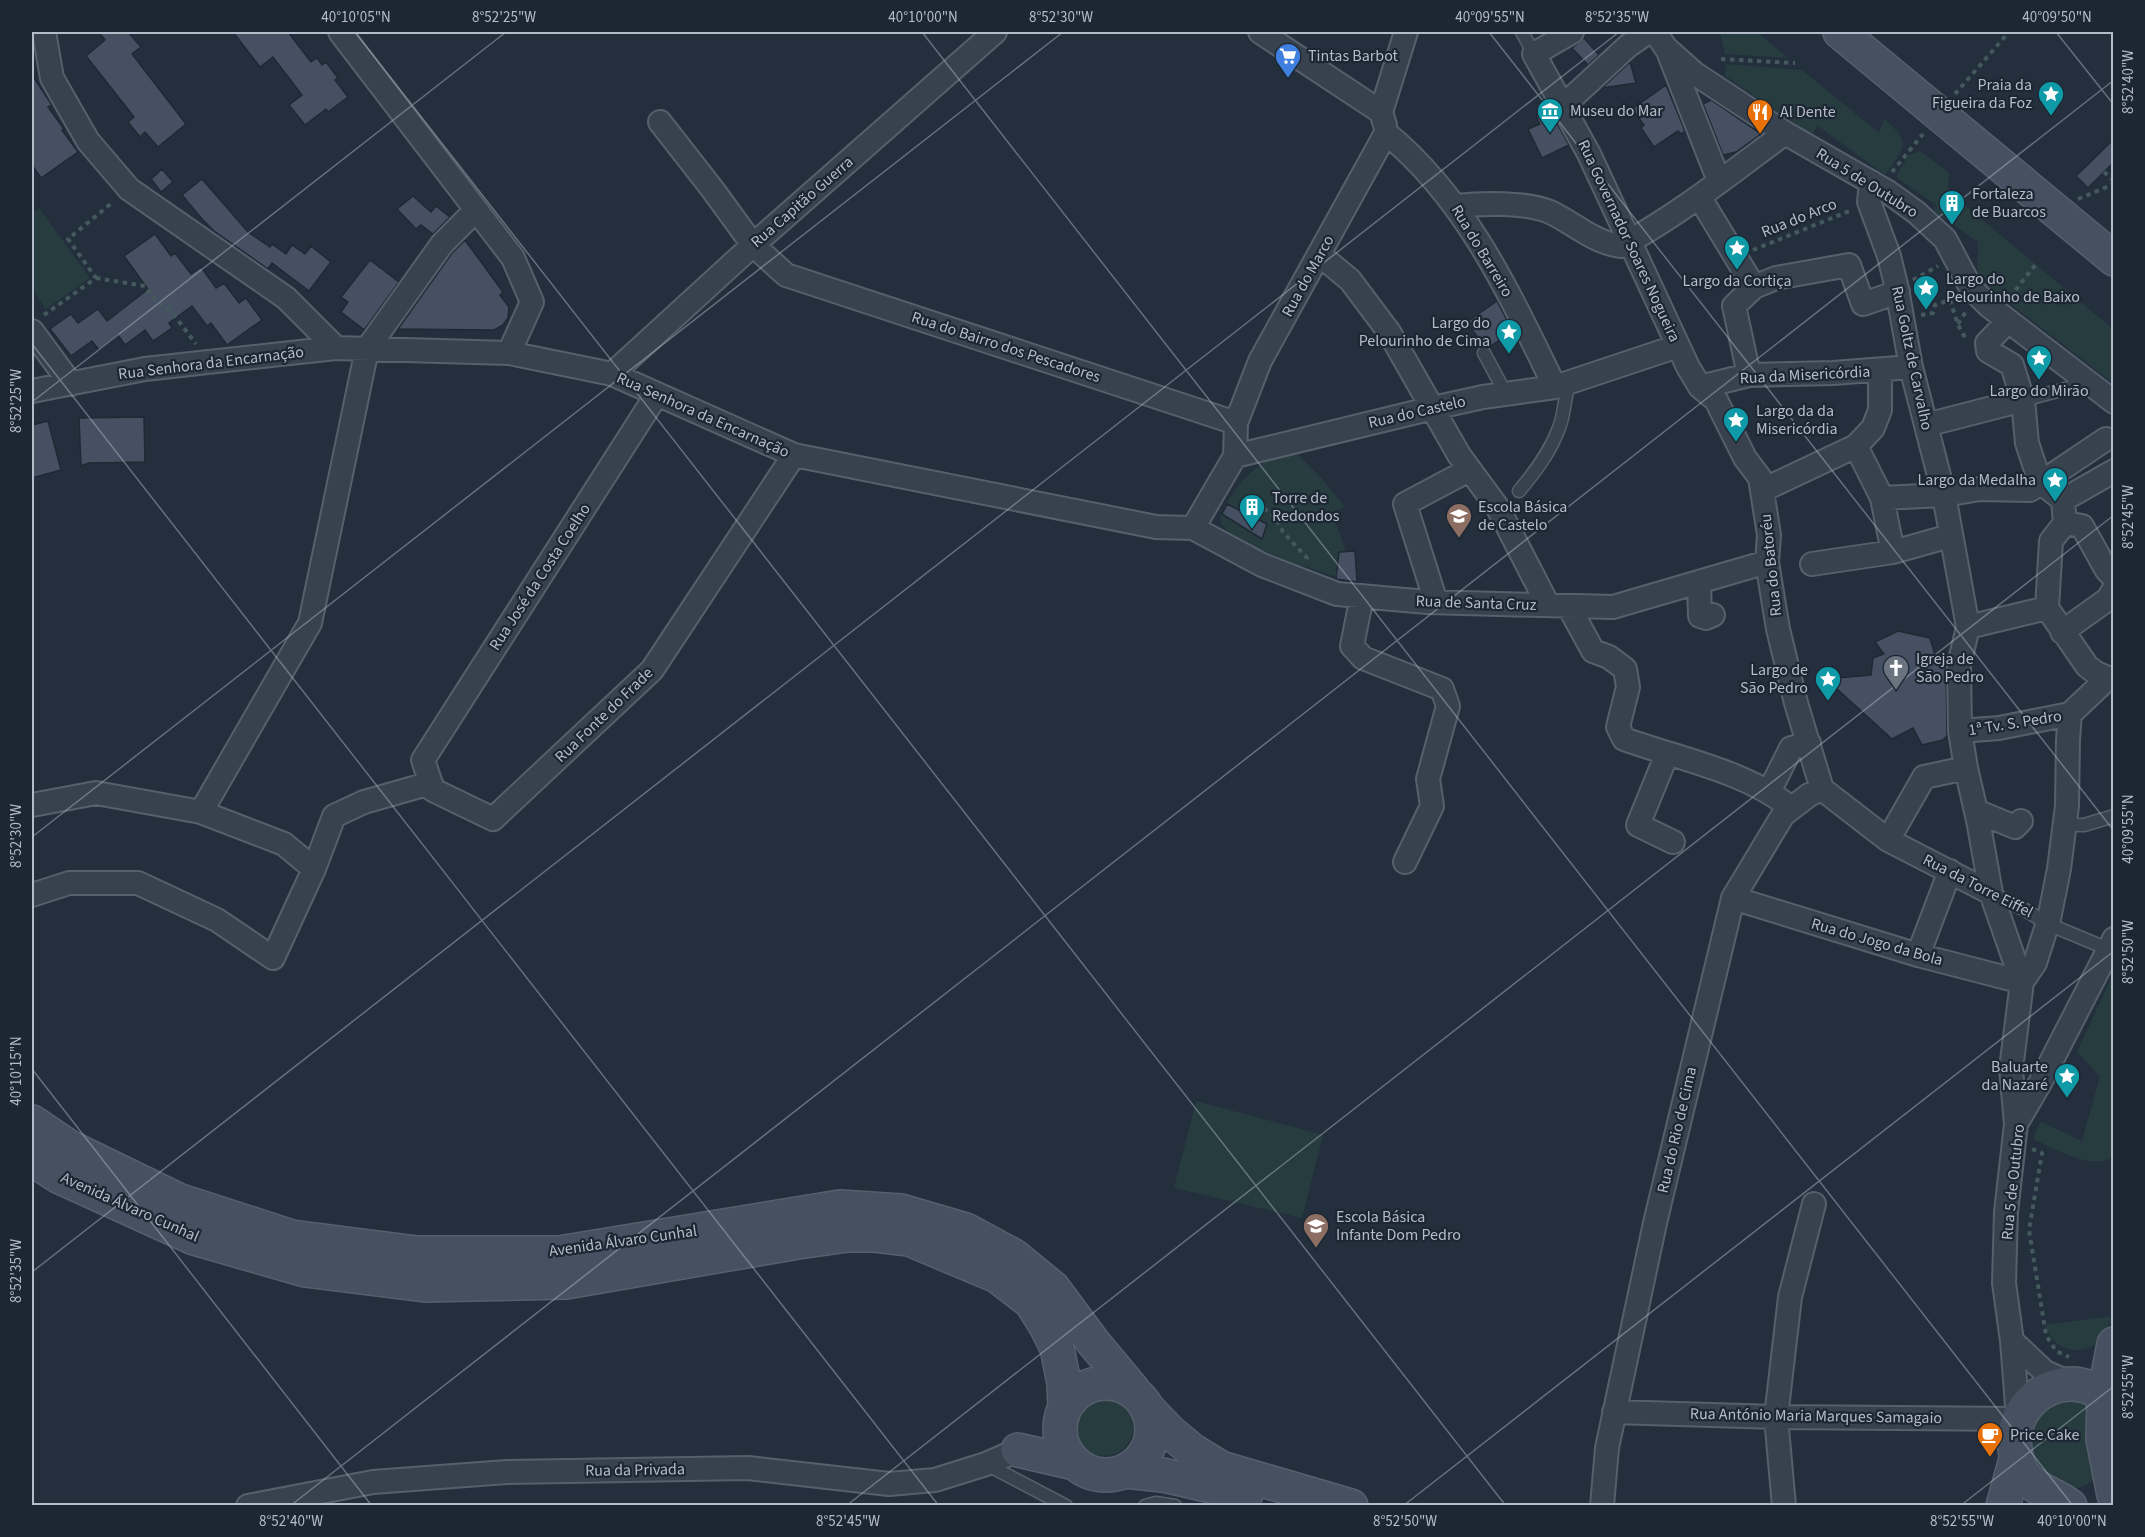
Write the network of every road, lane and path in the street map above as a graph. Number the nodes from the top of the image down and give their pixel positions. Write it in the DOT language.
graph roads {
  1 [pos="44,32"];
  2 [pos="340,32"];
  3 [pos="995,32"];
  4 [pos="1260,32"];
  5 [pos="1406,32"];
  6 [pos="1522,32"];
  7 [pos="1572,32"];
  8 [pos="1648,32"];
  9 [pos="1840,32"];
  10 [pos="2009,32"];
  11 [pos="1661,40"];
  12 [pos="1534,54"];
  13 [pos="1721,59"];
  14 [pos="1795,63"];
  15 [pos="1948,102"];
  16 [pos="1563,106"];
  17 [pos="660,122"];
  18 [pos="1384,122"];
  19 [pos="1925,130"];
  20 [pos="1785,133"];
  21 [pos="2104,172"];
  22 [pos="1892,173"];
  23 [pos="1719,181"];
  24 [pos="2114,182"];
  25 [pos="1870,192"];
  26 [pos="1700,198"];
  27 [pos="2070,202"];
  28 [pos="1456,206"];
  29 [pos="475,211"];
  30 [pos="98,215"];
  31 [pos="1629,241"];
  32 [pos="753,245"];
  33 [pos="1320,255"];
  34 [pos="1737,257"];
  35 [pos="1954,257"];
  36 [pos="2114,259"];
  37 [pos="2036,264"];
  38 [pos="96,278"];
  39 [pos="1754,286"];
  40 [pos="1898,291"];
  41 [pos="1969,306"];
  42 [pos="2007,311"];
  43 [pos="1902,319"];
  44 [pos="36,324"];
  45 [pos="1958,325"];
  46 [pos="1968,342"];
  47 [pos="1678,346"];
  48 [pos="336,348"];
  49 [pos="367,349"];
  50 [pos="1484,352"];
  51 [pos="509,353"];
  52 [pos="209,362"];
  53 [pos="1911,367"];
  54 [pos="1880,371"];
  55 [pos="612,374"];
  56 [pos="1749,375"];
  57 [pos="2088,383"];
  58 [pos="71,384"];
  59 [pos="1562,384"];
  60 [pos="1700,387"];
  61 [pos="32,391"];
  62 [pos="657,394"];
  63 [pos="1506,394"];
  64 [pos="2023,400"];
  65 [pos="2114,402"];
  66 [pos="1433,408"];
  67 [pos="1236,423"];
  68 [pos="1926,425"];
  69 [pos="2106,439"];
  70 [pos="1856,446"];
  71 [pos="794,455"];
  72 [pos="1235,456"];
  73 [pos="1469,470"];
  74 [pos="2114,471"];
  75 [pos="2040,482"];
  76 [pos="1763,490"];
  77 [pos="1519,491"];
  78 [pos="1944,495"];
  79 [pos="1250,497"];
  80 [pos="1881,498"];
  81 [pos="2063,500"];
  82 [pos="2065,523"];
  83 [pos="1193,528"];
  84 [pos="1950,536"];
  85 [pos="1893,552"];
  86 [pos="1767,562"];
  87 [pos="1812,564"];
  88 [pos="1303,569"];
  89 [pos="2114,578"];
  90 [pos="1699,582"];
  91 [pos="2114,589"];
  92 [pos="1362,596"];
  93 [pos="1436,602"];
  94 [pos="1558,606"];
  95 [pos="2047,608"];
  96 [pos="1713,615"];
  97 [pos="1968,627"];
  98 [pos="2062,632"];
  99 [pos="2112,681"];
  100 [pos="2070,714"];
  101 [pos="1960,731"];
  102 [pos="1800,745"];
  103 [pos="1667,754"];
  104 [pos="1966,768"];
  105 [pos="431,783"];
  106 [pos="1822,789"];
  107 [pos="1769,792"];
  108 [pos="32,805"];
  109 [pos="1791,808"];
  110 [pos="1976,811"];
  111 [pos="201,812"];
  112 [pos="2114,816"];
  113 [pos="2021,820"];
  114 [pos="2065,825"];
  115 [pos="1888,840"];
  116 [pos="1673,842"];
  117 [pos="1405,862"];
  118 [pos="314,868"];
  119 [pos="1950,871"];
  120 [pos="1991,893"];
  121 [pos="32,895"];
  122 [pos="1733,898"];
  123 [pos="2048,924"];
  124 [pos="2111,944"];
  125 [pos="1918,955"];
  126 [pos="2022,982"];
  127 [pos="32,1122"];
  128 [pos="2016,1124"];
  129 [pos="2026,1147"];
  130 [pos="32,1159"];
  131 [pos="1814,1204"];
  132 [pos="2012,1341"];
  133 [pos="2112,1347"];
  134 [pos="2072,1372"];
  135 [pos="1139,1398"];
  136 [pos="2109,1399"];
  137 [pos="1614,1412"];
  138 [pos="1062,1414"];
  139 [pos="1776,1417"];
  140 [pos="2018,1419"];
  141 [pos="1018,1450"];
  142 [pos="2016,1459"];
  143 [pos="1074,1463"];
  144 [pos="986,1464"];
  145 [pos="1125,1471"];
  146 [pos="2113,1486"];
  147 [pos="2056,1503"];
  148 [pos="248,1506"];
  149 [pos="1066,1506"];
  150 [pos="1145,1506"];
  151 [pos="1175,1506"];
  152 [pos="1285,1506"];
  153 [pos="1351,1506"];
  154 [pos="1602,1506"];
  155 [pos="1784,1506"];
  156 [pos="2003,1506"];
  1 -- 48 [label="street"];
  2 -- 29 [label="street"];
  3 -- 32 [label="street, Rua Capitão Guerra"];
  4 -- 18 [label="street, Rua do Barreiro"];
  5 -- 18 [label="street, Rua do Marco"];
  6 -- 12 [label="lane, Rua Governador Soares Nogueira"];
  7 -- 12 [label="street"];
  8 -- 16 [label="street"];
  9 -- 36 [label="main road"];
  10 -- 15 [label="path"];
  11 -- 20 [label="street, Rua 5 de Outubro"];
  11 -- 23 [label="street"];
  12 -- 16 [label="street, Rua Governador Soares Nogueira"];
  13 -- 14 [label="path"];
  16 -- 31 [label="street, Rua Governador Soares Nogueira"];
  17 -- 32 [label="street, Rua do Bairro dos Pescadores"];
  18 -- 28 [label="street, Rua do Barreiro"];
  18 -- 33 [label="street, Rua do Marco"];
  19 -- 22 [label="path"];
  20 -- 23 [label="street"];
  20 -- 25 [label="street, Rua 5 de Outubro"];
  21 -- 24 [label="path"];
  23 -- 26 [label="street"];
  24 -- 27 [label="path"];
  25 -- 34 [label="path, Rua do Arco"];
  25 -- 35 [label="street, Rua 5 de Outubro"];
  25 -- 40 [label="street, Rua Goltz de Carvalho"];
  26 -- 31 [label="street"];
  26 -- 34 [label="street"];
  28 -- 31 [label="street"];
  28 -- 59 [label="street, Rua do Barreiro"];
  29 -- 49 [label="street"];
  29 -- 51 [label="street"];
  30 -- 38 [label="path"];
  31 -- 47 [label="street, Rua Governador Soares Nogueira"];
  32 -- 55 [label="street, Rua Capitão Guerra"];
  32 -- 67 [label="street, Rua do Bairro dos Pescadores"];
  33 -- 66 [label="street"];
  33 -- 67 [label="street, Rua do Marco"];
  34 -- 39 [label="street"];
  35 -- 40 [label="path"];
  35 -- 42 [label="street, Rua 5 de Outubro"];
  37 -- 42 [label="path"];
  38 -- 44 [label="path"];
  38 -- 52 [label="path"];
  39 -- 40 [label="street"];
  39 -- 56 [label="street"];
  40 -- 43 [label="street, Rua Goltz de Carvalho"];
  41 -- 45 [label="path"];
  42 -- 57 [label="street, Rua 5 de Outubro"];
  42 -- 64 [label="street"];
  43 -- 45 [label="path"];
  43 -- 53 [label="street, Rua Goltz de Carvalho"];
  44 -- 58 [label="street"];
  45 -- 46 [label="path"];
  47 -- 59 [label="street, Rua do Castelo"];
  47 -- 60 [label="street, Rua Governador Soares Nogueira"];
  48 -- 49 [label="street, Rua Senhora da Encarnação"];
  48 -- 52 [label="street, Rua Senhora da Encarnação"];
  49 -- 51 [label="street, Rua Senhora da Encarnação"];
  49 -- 111 [label="street"];
  50 -- 63 [label="lane"];
  51 -- 55 [label="street, Rua Senhora da Encarnação"];
  52 -- 58 [label="street, Rua Senhora da Encarnação"];
  53 -- 54 [label="street, Rua da Misericórdia"];
  53 -- 68 [label="street, Rua Goltz de Carvalho"];
  54 -- 56 [label="street, Rua da Misericórdia"];
  54 -- 70 [label="street"];
  55 -- 62 [label="street, Rua Senhora da Encarnação"];
  56 -- 60 [label="street, Rua da Misericórdia"];
  57 -- 64 [label="lane"];
  57 -- 65 [label="street, Rua 5 de Outubro"];
  58 -- 61 [label="street, Rua Senhora da Encarnação"];
  59 -- 63 [label="street, Rua do Castelo"];
  59 -- 77 [label="lane"];
  60 -- 76 [label="street, Rua Governador Soares Nogueira"];
  62 -- 71 [label="street, Rua Senhora da Encarnação"];
  62 -- 105 [label="street, Rua José da Costa Coelho"];
  63 -- 66 [label="street, Rua do Castelo"];
  64 -- 68 [label="street"];
  64 -- 75 [label="street"];
  66 -- 72 [label="street, Rua do Castelo"];
  66 -- 73 [label="street"];
  67 -- 72 [label="street"];
  68 -- 78 [label="street, Rua Goltz de Carvalho"];
  69 -- 75 [label="street"];
  70 -- 76 [label="street"];
  70 -- 80 [label="street"];
  71 -- 83 [label="street, Rua Senhora da Encarnação"];
  71 -- 105 [label="street, Rua Fonte do Frade"];
  72 -- 83 [label="street"];
  73 -- 93 [label="street"];
  73 -- 94 [label="street"];
  74 -- 81 [label="street"];
  75 -- 78 [label="street"];
  75 -- 81 [label="street"];
  76 -- 86 [label="street, Rua do Batoréu"];
  78 -- 80 [label="street"];
  78 -- 84 [label="street, Rua Goltz de Carvalho"];
  79 -- 88 [label="path"];
  80 -- 85 [label="street"];
  81 -- 82 [label="street"];
  82 -- 89 [label="street"];
  82 -- 95 [label="street"];
  83 -- 92 [label="street, Rua de Santa Cruz"];
  84 -- 85 [label="street"];
  84 -- 97 [label="street, Rua Goltz de Carvalho"];
  85 -- 87 [label="street"];
  86 -- 90 [label="street, Rua de Santa Cruz"];
  86 -- 102 [label="street, Rua do Batoréu"];
  90 -- 94 [label="street, Rua de Santa Cruz"];
  90 -- 96 [label="street"];
  91 -- 98 [label="street"];
  92 -- 93 [label="street, Rua de Santa Cruz"];
  92 -- 117 [label="street"];
  93 -- 94 [label="street, Rua de Santa Cruz"];
  94 -- 103 [label="street"];
  95 -- 97 [label="street"];
  95 -- 98 [label="street"];
  97 -- 101 [label="street"];
  98 -- 99 [label="street"];
  99 -- 100 [label="street"];
  100 -- 101 [label="street, 1ª Tv. S. Pedro"];
  100 -- 114 [label="street"];
  101 -- 104 [label="street"];
  102 -- 106 [label="street, Rua do Batoréu"];
  102 -- 107 [label="street"];
  103 -- 107 [label="street"];
  103 -- 116 [label="street"];
  104 -- 110 [label="street"];
  104 -- 115 [label="street"];
  105 -- 118 [label="street"];
  106 -- 109 [label="street, Rua do Rio de Cima"];
  106 -- 115 [label="street, Rua da Torre Eiffel"];
  107 -- 109 [label="street"];
  108 -- 111 [label="street"];
  109 -- 122 [label="street, Rua do Rio de Cima"];
  110 -- 113 [label="street"];
  110 -- 120 [label="street"];
  111 -- 118 [label="street"];
  112 -- 114 [label="lane"];
  114 -- 123 [label="street"];
  115 -- 119 [label="street, Rua da Torre Eiffel"];
  118 -- 121 [label="street"];
  119 -- 120 [label="street, Rua da Torre Eiffel"];
  119 -- 125 [label="street"];
  120 -- 123 [label="lane, Rua da Torre Eiffel"];
  120 -- 126 [label="street"];
  122 -- 125 [label="street, Rua do Jogo da Bola"];
  122 -- 137 [label="street, Rua do Rio de Cima"];
  123 -- 124 [label="lane, Rua da Torre Eiffel"];
  123 -- 126 [label="street"];
  124 -- 128 [label="street, Rua 5 de Outubro"];
  125 -- 126 [label="street, Rua do Jogo da Bola"];
  126 -- 128 [label="street"];
  127 -- 135 [label="main road, Avenida Álvaro Cunhal"];
  128 -- 132 [label="street, Rua 5 de Outubro"];
  129 -- 134 [label="path"];
  130 -- 138 [label="main road, Avenida Álvaro Cunhal"];
  131 -- 139 [label="street"];
  132 -- 134 [label="street"];
  132 -- 140 [label="street, Rua 5 de Outubro"];
  133 -- 134 [label="main road"];
  133 -- 136 [label="main road"];
  134 -- 136 [label="main road"];
  134 -- 140 [label="main road"];
  135 -- 138 [label="main road"];
  135 -- 145 [label="main road"];
  135 -- 153 [label="main road, Avenida Álvaro Cunhal"];
  136 -- 146 [label="main road"];
  137 -- 139 [label="street, Rua António Maria Marques Samagaio"];
  137 -- 154 [label="street, Rua do Rio de Cima"];
  138 -- 141 [label="main road"];
  138 -- 143 [label="main road"];
  139 -- 140 [label="street, Rua António Maria Marques Samagaio"];
  139 -- 155 [label="street"];
  140 -- 142 [label="main road"];
  141 -- 143 [label="main road"];
  141 -- 144 [label="street, Rua da Privada"];
  142 -- 147 [label="main road"];
  142 -- 156 [label="main road"];
  143 -- 145 [label="main road"];
  144 -- 148 [label="street, Rua da Privada"];
  144 -- 149 [label="lane"];
  145 -- 152 [label="main road"];
  146 -- 147 [label="main road"];
  150 -- 151 [label="lane"];
}
